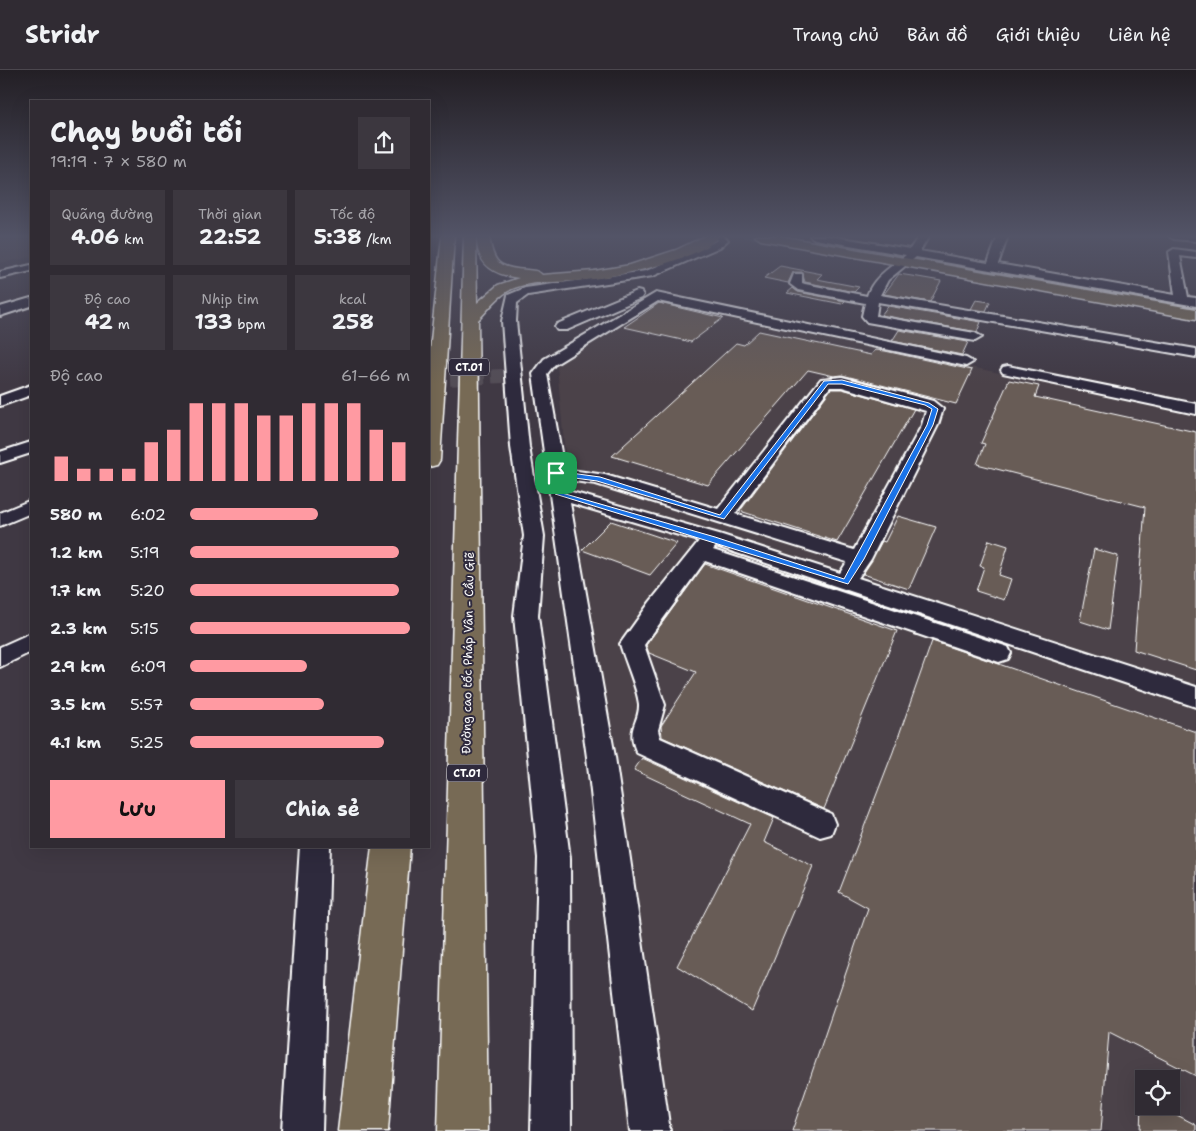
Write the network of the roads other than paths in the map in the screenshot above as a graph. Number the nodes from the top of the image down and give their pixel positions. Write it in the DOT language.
graph roads {
  1 [pos="444,286"];
  2 [pos="470,286"];
  3 [pos="511,286"];
  4 [pos="571,286"];
  5 [pos="630,286"];
  6 [pos="662,286"];
  7 [pos="799,286"];
  8 [pos="878,286"];
  9 [pos="1044,286"];
  10 [pos="1089,286"];
  11 [pos="1092,286"];
  12 [pos="1180,286"];
  13 [pos="648,295"];
  14 [pos="872,299"];
  15 [pos="1165,299"];
  16 [pos="1182,300"];
  17 [pos="30,302"];
  18 [pos="1196,302"];
  19 [pos="3,307"];
  20 [pos="1196,308"];
  21 [pos="30,314"];
  22 [pos="1196,314"];
  23 [pos="470,319"];
  24 [pos="562,327"];
  25 [pos="975,337"];
  26 [pos="1196,353"];
  27 [pos="966,362"];
  28 [pos="1008,370"];
  29 [pos="30,390"];
  30 [pos="0,400"];
  31 [pos="1196,409"];
  32 [pos="30,447"];
  33 [pos="430,448"];
  34 [pos="0,458"];
  35 [pos="557,484"];
  36 [pos="30,506"];
  37 [pos="0,520"];
  38 [pos="712,536"];
  39 [pos="860,559"];
  40 [pos="845,582"];
  41 [pos="30,641"];
  42 [pos="999,653"];
  43 [pos="0,658"];
  44 [pos="1196,697"];
  45 [pos="820,824"];
  46 [pos="315,848"];
  47 [pos="391,848"];
  48 [pos="302,1131"];
  49 [pos="363,1131"];
  50 [pos="463,1131"];
  51 [pos="551,1131"];
  52 [pos="650,1131"];
  1 -- 33 [label="main road, CT.01"];
  2 -- 23 [label="main road, Đường cao tốc Pháp Vân - Cầu Giẽ / CT.01"];
  3 -- 23 [label="main road"];
  4 -- 51 [label="street"];
  5 -- 13 [label="street"];
  6 -- 13 [label="street"];
  7 -- 14 [label="street"];
  8 -- 14 [label="street"];
  9 -- 22 [label="main road"];
  10 -- 15 [label="main road"];
  11 -- 15 [label="street"];
  12 -- 16 [label="street"];
  13 -- 24 [label="street"];
  13 -- 27 [label="street"];
  13 -- 35 [label="street"];
  14 -- 25 [label="street"];
  14 -- 26 [label="street"];
  15 -- 16 [label="street"];
  15 -- 20 [label="main road"];
  16 -- 18 [label="street"];
  17 -- 19 [label="street"];
  19 -- 21 [label="street"];
  23 -- 50 [label="main road, Đường cao tốc Pháp Vân - Cầu Giẽ / CT.01"];
  28 -- 31 [label="street"];
  29 -- 30 [label="street"];
  32 -- 34 [label="street"];
  35 -- 38 [label="street"];
  35 -- 52 [label="street"];
  36 -- 37 [label="street"];
  38 -- 39 [label="street"];
  38 -- 39 [label="street"];
  38 -- 40 [label="street"];
  38 -- 42 [label="street"];
  38 -- 45 [label="street"];
  39 -- 40 [label="street"];
  40 -- 44 [label="street"];
  41 -- 43 [label="street"];
  46 -- 48 [label="street"];
  47 -- 49 [label="main road"];
}
